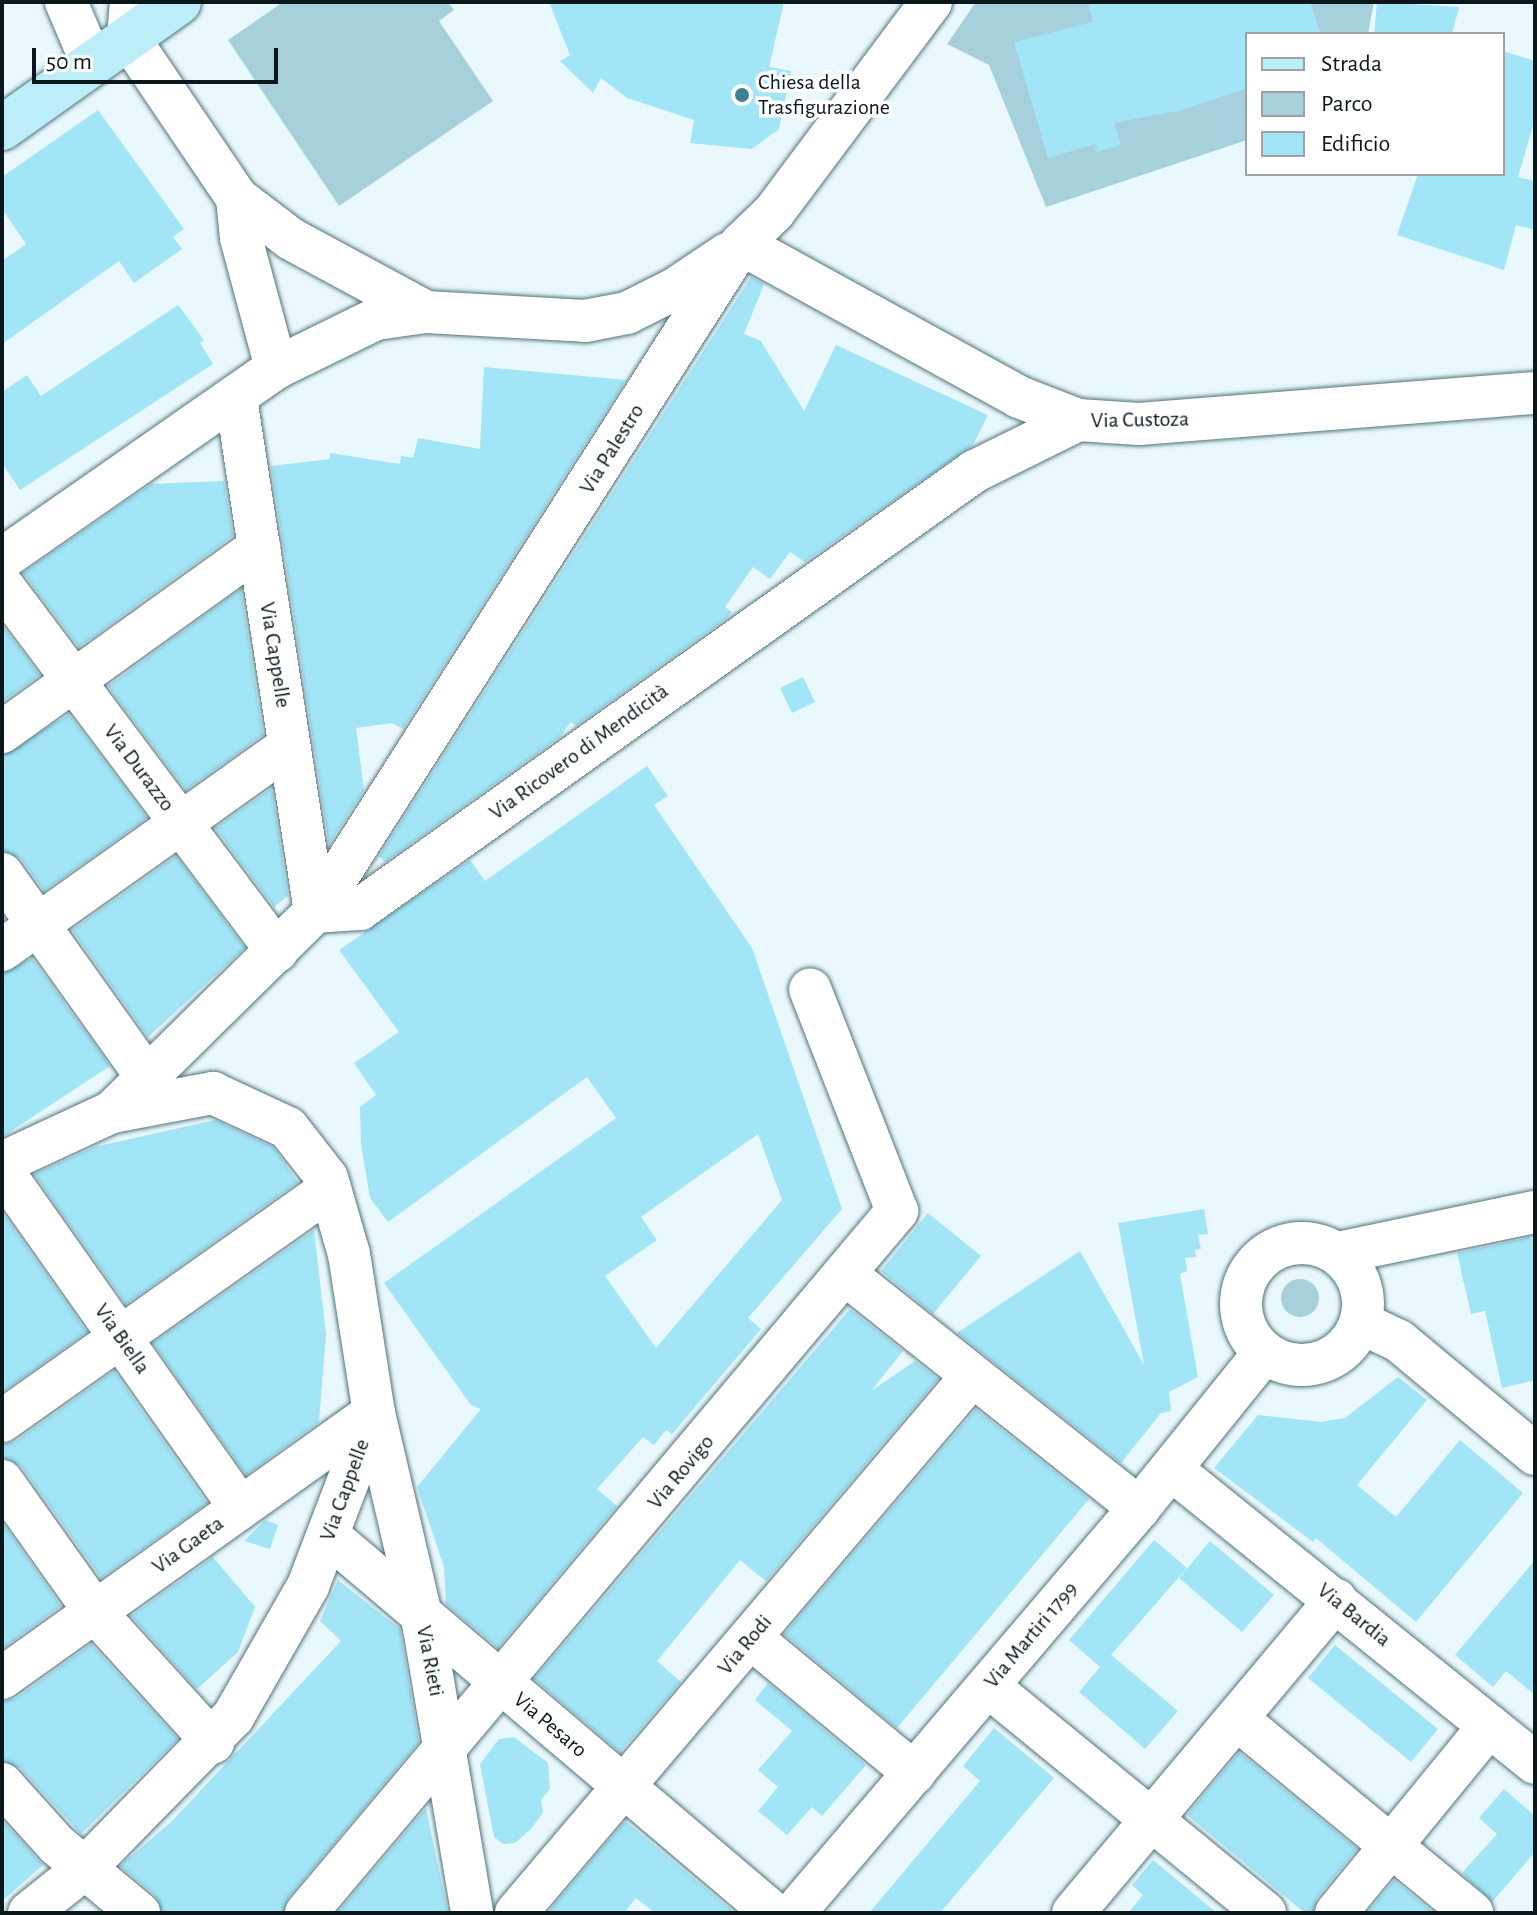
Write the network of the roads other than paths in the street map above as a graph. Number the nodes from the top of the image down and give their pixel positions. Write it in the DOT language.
graph roads {
  1 [pos="66,2"];
  2 [pos="179,2"];
  3 [pos="931,2"];
  4 [pos="130,19"];
  5 [pos="92,63"];
  6 [pos="2,128"];
  7 [pos="237,198"];
  8 [pos="741,244"];
  9 [pos="426,312"];
  10 [pos="276,368"];
  11 [pos="1535,393"];
  12 [pos="236,398"];
  13 [pos="1078,420"];
  14 [pos="8,542"];
  15 [pos="259,547"];
  16 [pos="2,585"];
  17 [pos="73,680"];
  18 [pos="2,732"];
  19 [pos="289,746"];
  20 [pos="180,822"];
  21 [pos="2,874"];
  22 [pos="315,912"];
  23 [pos="38,925"];
  24 [pos="2,950"];
  25 [pos="277,951"];
  26 [pos="810,989"];
  27 [pos="135,1098"];
  28 [pos="2,1163"];
  29 [pos="2,1170"];
  30 [pos="330,1189"];
  31 [pos="1535,1212"];
  32 [pos="1338,1253"];
  33 [pos="845,1274"];
  34 [pos="1361,1323"];
  35 [pos="121,1337"];
  36 [pos="1264,1353"];
  37 [pos="972,1376"];
  38 [pos="374,1413"];
  39 [pos="2,1421"];
  40 [pos="1535,1454"];
  41 [pos="1171,1469"];
  42 [pos="2,1481"];
  43 [pos="240,1508"];
  44 [pos="1139,1508"];
  45 [pos="329,1536"];
  46 [pos="1336,1600"];
  47 [pos="95,1612"];
  48 [pos="421,1615"];
  49 [pos="751,1638"];
  50 [pos="2,1678"];
  51 [pos="503,1686"];
  52 [pos="988,1686"];
  53 [pos="1237,1719"];
  54 [pos="1489,1726"];
  55 [pos="213,1742"];
  56 [pos="448,1750"];
  57 [pos="1535,1763"];
  58 [pos="914,1773"];
  59 [pos="2,1784"];
  60 [pos="623,1787"];
  61 [pos="1151,1822"];
  62 [pos="1391,1846"];
  63 [pos="84,1869"];
  64 [pos="29,1913"];
  65 [pos="139,1913"];
  66 [pos="306,1913"];
  67 [pos="472,1913"];
  68 [pos="516,1913"];
  69 [pos="773,1913"];
  70 [pos="794,1913"];
  71 [pos="1073,1913"];
  72 [pos="1265,1913"];
  73 [pos="1336,1913"];
  74 [pos="1472,1913"];
  1 -- 5 [label="street"];
  2 -- 4 [label="main road"];
  3 -- 8 [label="street, Via Palestro"];
  4 -- 5 [label="main road"];
  4 -- 7 [label="street"];
  5 -- 6 [label="main road"];
  7 -- 9 [label="street"];
  7 -- 10 [label="street"];
  8 -- 9 [label="street"];
  8 -- 13 [label="street, Via Custoza"];
  8 -- 22 [label="street, Via Palestro"];
  9 -- 10 [label="street"];
  10 -- 12 [label="street"];
  11 -- 13 [label="street, Via Custoza"];
  12 -- 14 [label="street"];
  12 -- 15 [label="street, Via Cappelle"];
  13 -- 22 [label="street, Via Ricovero di Mendicità"];
  15 -- 17 [label="street"];
  15 -- 19 [label="street, Via Cappelle"];
  16 -- 17 [label="street, Via Durazzo"];
  17 -- 18 [label="street"];
  17 -- 20 [label="street, Via Durazzo"];
  19 -- 20 [label="street"];
  19 -- 22 [label="street, Via Cappelle"];
  20 -- 23 [label="street"];
  20 -- 25 [label="street, Via Durazzo"];
  21 -- 23 [label="street"];
  22 -- 25 [label="street"];
  23 -- 24 [label="street"];
  23 -- 27 [label="street"];
  25 -- 27 [label="street"];
  26 -- 33 [label="street, Via Rovigo"];
  27 -- 28 [label="street"];
  27 -- 30 [label="street, Via Cappelle"];
  29 -- 35 [label="street, Via Biella"];
  30 -- 35 [label="street"];
  30 -- 38 [label="street, Via Cappelle"];
  31 -- 32 [label="street"];
  32 -- 34 [label="street"];
  32 -- 36 [label="street"];
  33 -- 37 [label="street"];
  33 -- 51 [label="street, Via Rovigo"];
  34 -- 36 [label="street"];
  34 -- 40 [label="street"];
  35 -- 39 [label="street"];
  35 -- 43 [label="street, Via Biella"];
  36 -- 41 [label="street, Via Martiri 1799"];
  37 -- 44 [label="street"];
  37 -- 49 [label="street, Via Rodi"];
  38 -- 43 [label="street, Via Gaeta"];
  38 -- 45 [label="street, Via Cappelle"];
  38 -- 48 [label="street, Via Rieti"];
  41 -- 44 [label="street, Via Martiri 1799"];
  41 -- 46 [label="street, Via Bardia"];
  42 -- 47 [label="street"];
  43 -- 47 [label="street, Via Gaeta"];
  44 -- 52 [label="street, Via Martiri 1799"];
  45 -- 48 [label="street, Via Pesaro"];
  45 -- 55 [label="street, Via Cappelle"];
  46 -- 53 [label="street"];
  46 -- 54 [label="street, Via Bardia"];
  47 -- 50 [label="street, Via Gaeta"];
  47 -- 55 [label="street"];
  48 -- 51 [label="street, Via Pesaro"];
  48 -- 56 [label="street, Via Rieti"];
  49 -- 58 [label="street"];
  49 -- 60 [label="street, Via Rodi"];
  51 -- 56 [label="street, Via Rovigo"];
  51 -- 60 [label="street, Via Pesaro"];
  52 -- 58 [label="street, Via Martiri 1799"];
  52 -- 61 [label="street"];
  53 -- 61 [label="street"];
  53 -- 62 [label="street"];
  54 -- 57 [label="street, Via Bardia"];
  54 -- 62 [label="street"];
  55 -- 63 [label="street, Via Cappelle"];
  56 -- 66 [label="street, Via Rovigo"];
  56 -- 67 [label="street, Via Rieti"];
  58 -- 70 [label="street, Via Martiri 1799"];
  59 -- 63 [label="street"];
  60 -- 68 [label="street, Via Rodi"];
  60 -- 69 [label="street, Via Pesaro"];
  61 -- 71 [label="street"];
  61 -- 72 [label="street"];
  62 -- 73 [label="street"];
  62 -- 74 [label="street"];
  63 -- 64 [label="street, Via Cappelle"];
  63 -- 65 [label="street"];
}
